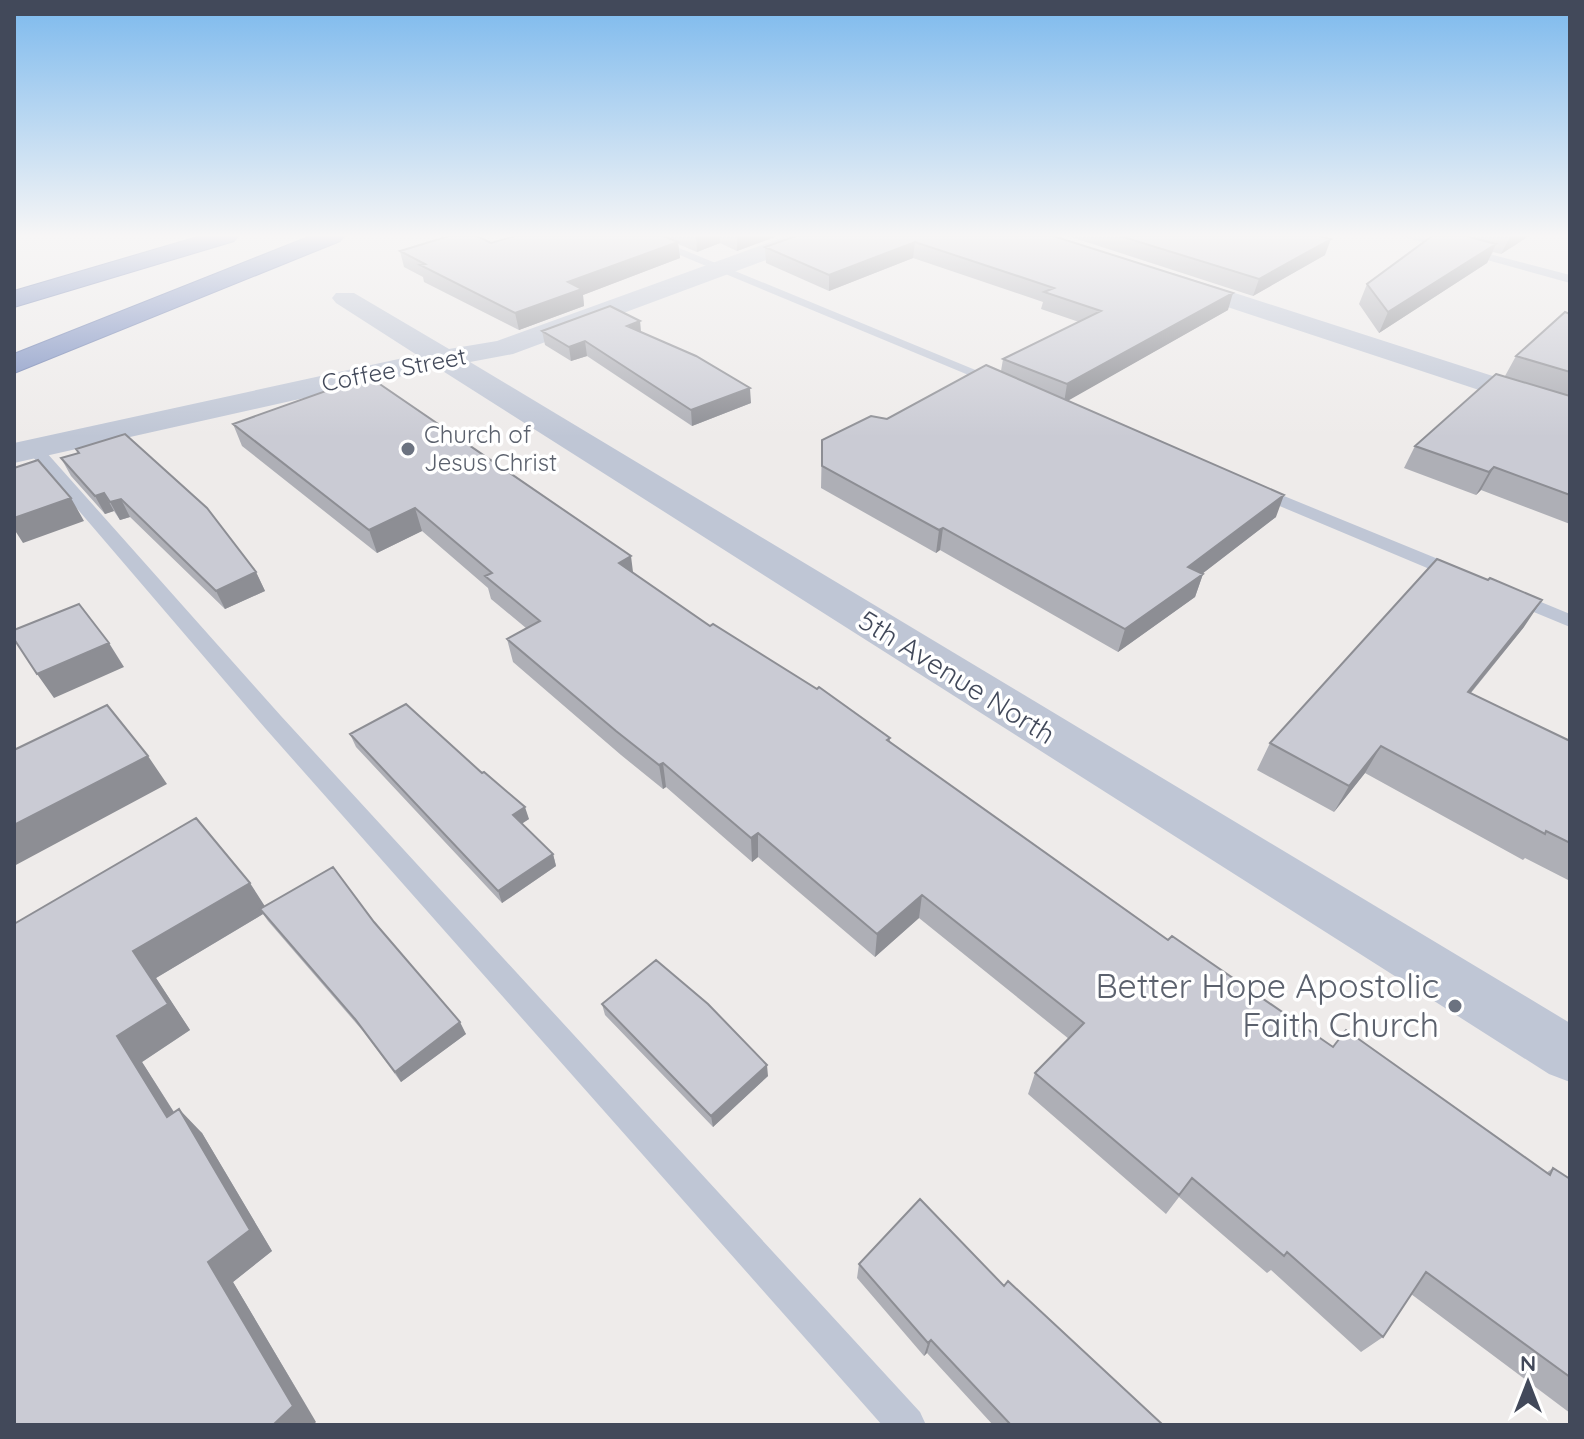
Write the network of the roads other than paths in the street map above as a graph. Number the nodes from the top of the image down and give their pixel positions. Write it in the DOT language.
graph roads {
  1 [pos="165,303"];
  2 [pos="353,303"];
  3 [pos="626,303"];
  4 [pos="808,303"];
  5 [pos="1240,303"];
  6 [pos="444,361"];
  7 [pos="14,364"];
  8 [pos="1019,391"];
  9 [pos="1570,411"];
  10 [pos="23,450"];
  11 [pos="1240,483"];
  12 [pos="1473,580"];
  13 [pos="1501,591"];
  14 [pos="1570,621"];
  15 [pos="1570,1055"];
  16 [pos="907,1425"];
  1 -- 7 [label="highway"];
  2 -- 6 [label="street, 5th Avenue North"];
  3 -- 6 [label="street, Coffee Street"];
  4 -- 8 [label="lane"];
  5 -- 9 [label="street"];
  6 -- 10 [label="street, Coffee Street"];
  6 -- 15 [label="street, 5th Avenue North"];
  10 -- 16 [label="lane"];
  11 -- 12 [label="lane"];
  13 -- 14 [label="lane"];
}
